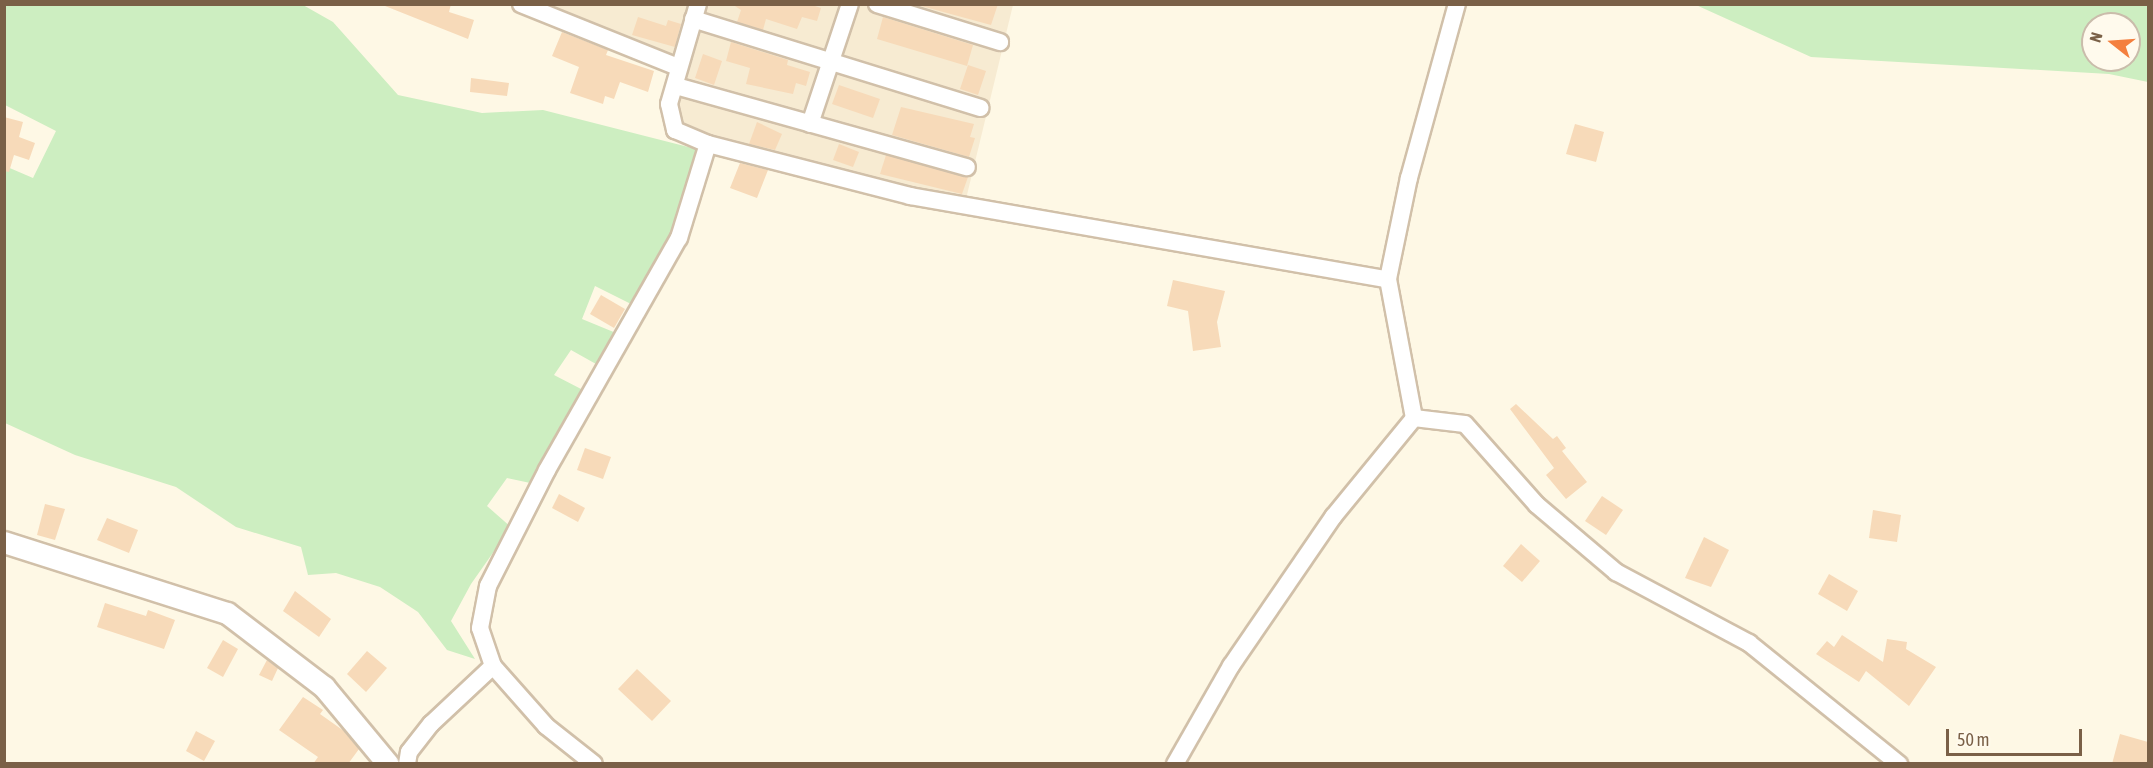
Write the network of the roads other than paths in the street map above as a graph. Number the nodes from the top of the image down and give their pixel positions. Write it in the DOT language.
graph roads {
  1 [pos="521,4"];
  2 [pos="850,4"];
  3 [pos="877,4"];
  4 [pos="1456,4"];
  5 [pos="695,12"];
  6 [pos="1000,42"];
  7 [pos="831,63"];
  8 [pos="678,67"];
  9 [pos="676,86"];
  10 [pos="981,108"];
  11 [pos="810,124"];
  12 [pos="708,144"];
  13 [pos="967,167"];
  14 [pos="1388,279"];
  15 [pos="1414,418"];
  16 [pos="4,542"];
  17 [pos="493,666"];
  18 [pos="388,764"];
  19 [pos="407,764"];
  20 [pos="594,764"];
  21 [pos="1175,764"];
  22 [pos="1899,764"];
  1 -- 8 [label="street"];
  2 -- 7 [label="street"];
  3 -- 6 [label="street"];
  4 -- 14 [label="street"];
  5 -- 7 [label="street"];
  5 -- 8 [label="street"];
  7 -- 10 [label="street"];
  7 -- 11 [label="street"];
  8 -- 9 [label="street"];
  9 -- 11 [label="street"];
  9 -- 12 [label="street"];
  11 -- 13 [label="street"];
  12 -- 14 [label="street"];
  12 -- 17 [label="street"];
  14 -- 15 [label="street"];
  15 -- 21 [label="street"];
  15 -- 22 [label="street"];
  16 -- 18 [label="street"];
  17 -- 19 [label="street"];
  17 -- 20 [label="street"];
}
